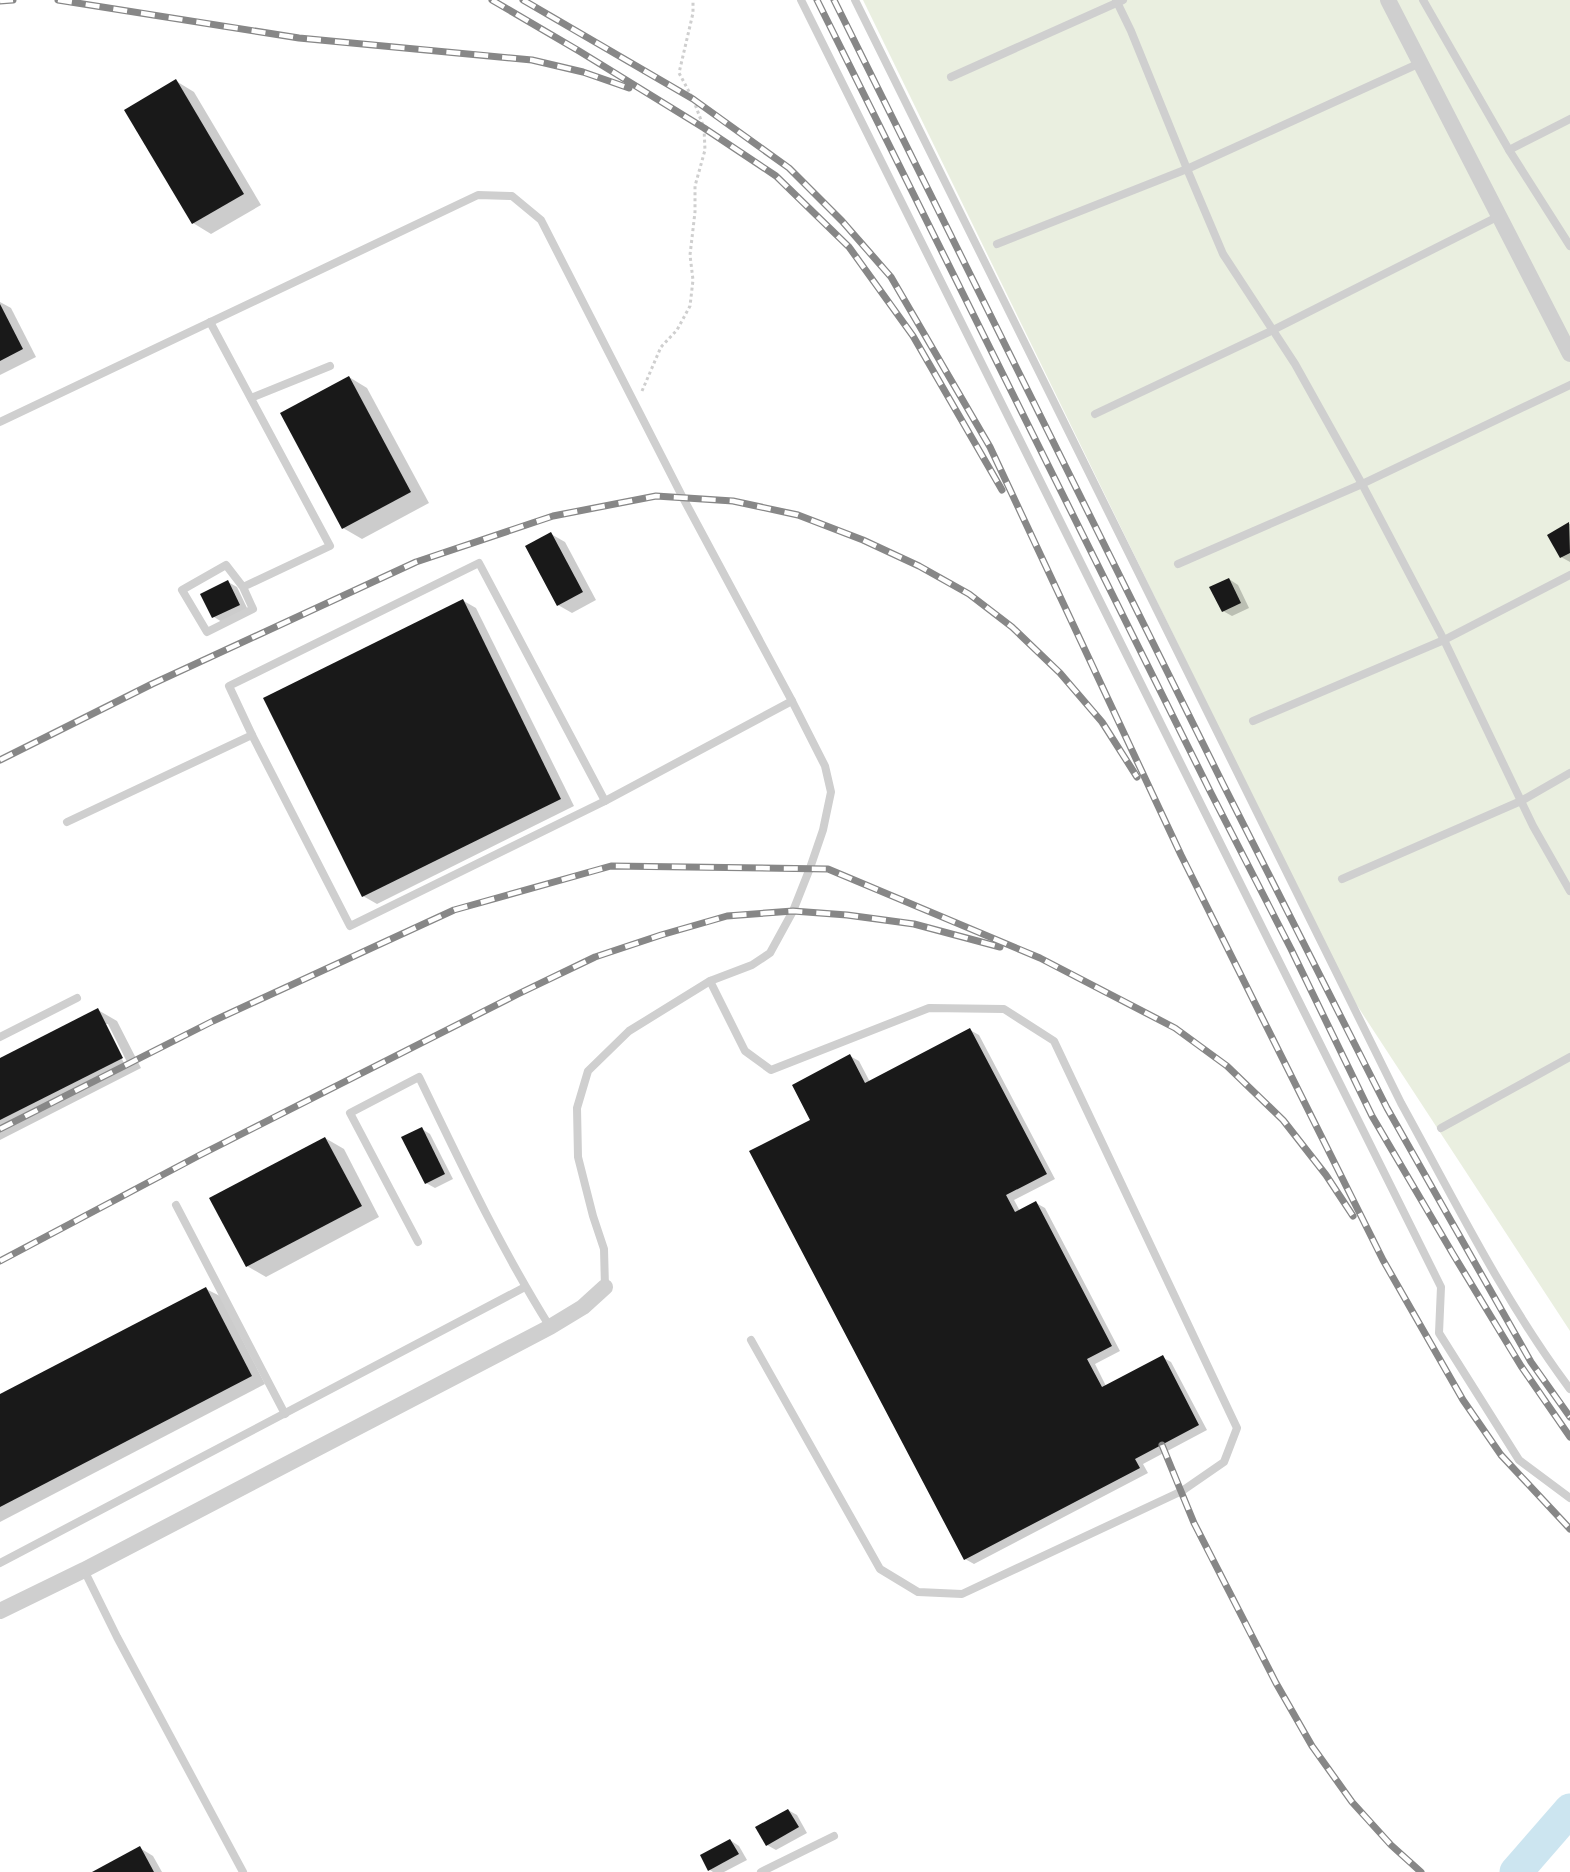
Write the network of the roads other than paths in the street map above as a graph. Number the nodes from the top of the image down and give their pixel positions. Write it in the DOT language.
graph roads {
  1 [pos="801,0"];
  2 [pos="855,0"];
  3 [pos="1388,0"];
  4 [pos="1423,0"];
  5 [pos="1119,1"];
  6 [pos="1420,63"];
  7 [pos="951,76"];
  8 [pos="1570,119"];
  9 [pos="1509,150"];
  10 [pos="1187,170"];
  11 [pos="1499,216"];
  12 [pos="998,244"];
  13 [pos="1570,246"];
  14 [pos="210,322"];
  15 [pos="1273,330"];
  16 [pos="1570,354"];
  17 [pos="330,366"];
  18 [pos="1570,386"];
  19 [pos="251,398"];
  20 [pos="1095,414"];
  21 [pos="0,422"];
  22 [pos="1362,484"];
  23 [pos="1178,564"];
  24 [pos="1570,575"];
  25 [pos="243,587"];
  26 [pos="1444,640"];
  27 [pos="792,701"];
  28 [pos="1253,721"];
  29 [pos="252,735"];
  30 [pos="1570,773"];
  31 [pos="605,801"];
  32 [pos="1521,801"];
  33 [pos="67,822"];
  34 [pos="1342,879"];
  35 [pos="1570,891"];
  36 [pos="710,981"];
  37 [pos="77,998"];
  38 [pos="0,1037"];
  39 [pos="1570,1057"];
  40 [pos="1441,1128"];
  41 [pos="176,1205"];
  42 [pos="418,1242"];
  43 [pos="525,1287"];
  44 [pos="605,1287"];
  45 [pos="550,1327"];
  46 [pos="751,1340"];
  47 [pos="1570,1389"];
  48 [pos="285,1414"];
  49 [pos="1570,1498"];
  50 [pos="0,1563"];
  51 [pos="84,1570"];
  52 [pos="0,1611"];
  53 [pos="834,1836"];
  54 [pos="243,1872"];
  55 [pos="761,1872"];
  1 -- 49 [label="lane"];
  2 -- 47 [label="lane"];
  3 -- 6 [label="street"];
  4 -- 9 [label="lane"];
  5 -- 7 [label="lane"];
  5 -- 10 [label="lane"];
  6 -- 10 [label="lane"];
  6 -- 11 [label="street"];
  8 -- 9 [label="lane"];
  9 -- 13 [label="lane"];
  10 -- 12 [label="lane"];
  10 -- 15 [label="lane"];
  11 -- 15 [label="lane"];
  11 -- 16 [label="street"];
  14 -- 19 [label="lane"];
  14 -- 21 [label="lane"];
  14 -- 27 [label="lane"];
  15 -- 20 [label="lane"];
  15 -- 22 [label="lane"];
  17 -- 19 [label="lane"];
  18 -- 22 [label="lane"];
  19 -- 25 [label="lane"];
  22 -- 23 [label="lane"];
  22 -- 26 [label="lane"];
  24 -- 26 [label="lane"];
  25 -- 25 [label="lane"];
  26 -- 28 [label="lane"];
  26 -- 32 [label="lane"];
  27 -- 31 [label="lane"];
  27 -- 36 [label="lane"];
  29 -- 31 [label="lane"];
  29 -- 31 [label="lane"];
  29 -- 33 [label="lane"];
  30 -- 32 [label="lane"];
  32 -- 34 [label="lane"];
  32 -- 35 [label="lane"];
  36 -- 44 [label="lane"];
  36 -- 46 [label="lane"];
  37 -- 38 [label="lane"];
  39 -- 40 [label="lane"];
  41 -- 48 [label="lane"];
  42 -- 43 [label="lane"];
  43 -- 45 [label="lane"];
  43 -- 48 [label="lane"];
  44 -- 45 [label="street"];
  45 -- 51 [label="street"];
  48 -- 50 [label="lane"];
  51 -- 52 [label="street"];
  51 -- 54 [label="lane"];
  53 -- 55 [label="lane"];
}
